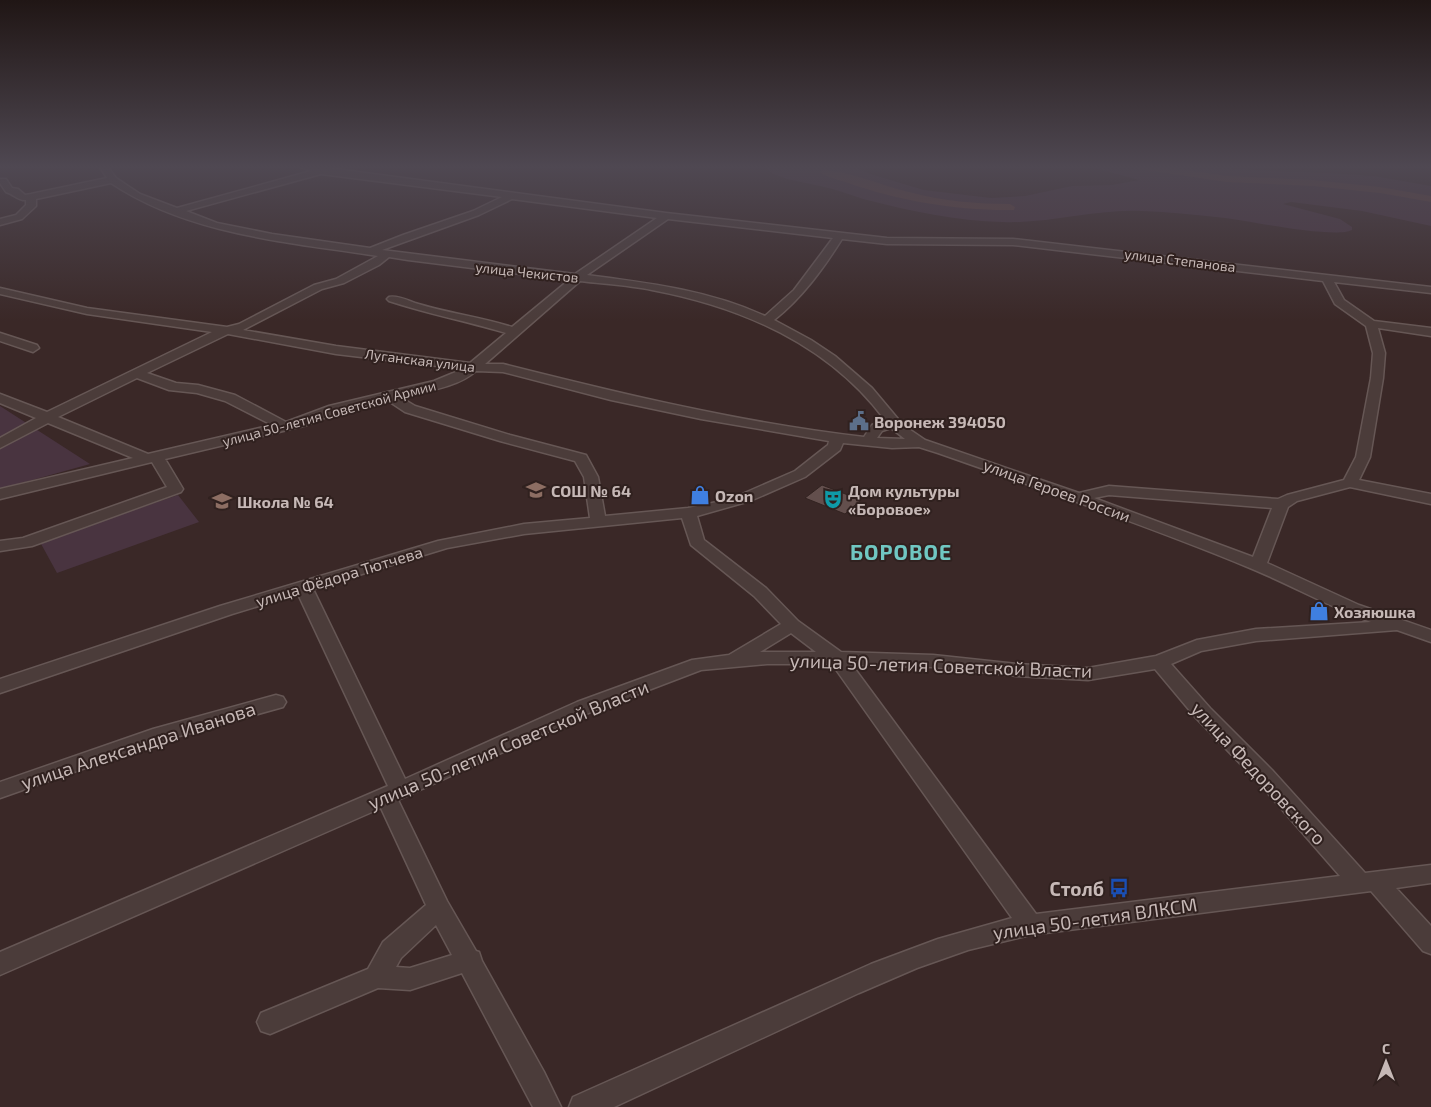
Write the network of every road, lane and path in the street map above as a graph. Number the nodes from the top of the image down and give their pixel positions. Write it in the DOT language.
graph roads {
  1 [pos="12,218"];
  2 [pos="194,218"];
  3 [pos="462,218"];
  4 [pos="664,218"];
  5 [pos="681,218"];
  6 [pos="0,222"];
  7 [pos="840,235"];
  8 [pos="372,250"];
  9 [pos="388,253"];
  10 [pos="578,277"];
  11 [pos="1326,277"];
  12 [pos="0,290"];
  13 [pos="1431,290"];
  14 [pos="393,299"];
  15 [pos="766,320"];
  16 [pos="1371,324"];
  17 [pos="230,331"];
  18 [pos="515,332"];
  19 [pos="1431,332"];
  20 [pos="0,337"];
  21 [pos="33,348"];
  22 [pos="473,367"];
  23 [pos="138,374"];
  24 [pos="391,397"];
  25 [pos="0,398"];
  26 [pos="46,418"];
  27 [pos="893,422"];
  28 [pos="283,426"];
  29 [pos="837,438"];
  30 [pos="868,442"];
  31 [pos="920,443"];
  32 [pos="0,444"];
  33 [pos="152,458"];
  34 [pos="1350,483"];
  35 [pos="0,493"];
  36 [pos="1078,498"];
  37 [pos="1431,499"];
  38 [pos="1279,510"];
  39 [pos="688,513"];
  40 [pos="598,522"];
  41 [pos="0,546"];
  42 [pos="1258,565"];
  43 [pos="303,587"];
  44 [pos="792,625"];
  45 [pos="1399,625"];
  46 [pos="1431,636"];
  47 [pos="837,658"];
  48 [pos="735,660"];
  49 [pos="1159,662"];
  50 [pos="0,686"];
  51 [pos="276,702"];
  52 [pos="0,790"];
  53 [pos="393,793"];
  54 [pos="1431,874"];
  55 [pos="1368,882"];
  56 [pos="439,908"];
  57 [pos="1030,924"];
  58 [pos="1431,943"];
  59 [pos="470,960"];
  60 [pos="0,964"];
  61 [pos="377,977"];
  62 [pos="270,1022"];
  63 [pos="547,1107"];
  64 [pos="583,1107"];
  1 -- 6 [label="street"];
  2 -- 8 [label="street, улица Чекистов"];
  3 -- 8 [label="street"];
  4 -- 10 [label="street, улица 50-летия Советской Армии"];
  5 -- 7 [label="street, улица Степанова"];
  7 -- 11 [label="street, улица Степанова"];
  7 -- 15 [label="street"];
  8 -- 9 [label="street, улица Чекистов"];
  9 -- 10 [label="street, улица Чекистов"];
  9 -- 17 [label="street"];
  10 -- 15 [label="street, улица Чекистов"];
  10 -- 18 [label="street, улица 50-летия Советской Армии"];
  11 -- 13 [label="street, улица Степанова"];
  11 -- 16 [label="street"];
  12 -- 17 [label="street, Луганская улица"];
  14 -- 18 [label="street"];
  15 -- 27 [label="street, улица Чекистов"];
  16 -- 19 [label="street"];
  16 -- 34 [label="street"];
  17 -- 22 [label="street, Луганская улица"];
  17 -- 23 [label="street"];
  18 -- 22 [label="street, улица 50-летия Советской Армии"];
  20 -- 21 [label="street"];
  22 -- 24 [label="street, улица 50-летия Советской Армии"];
  22 -- 29 [label="street, Луганская улица"];
  23 -- 26 [label="street"];
  23 -- 28 [label="street"];
  24 -- 28 [label="street, улица 50-летия Советской Армии"];
  24 -- 40 [label="street"];
  25 -- 26 [label="street"];
  26 -- 32 [label="street"];
  26 -- 33 [label="street"];
  27 -- 30 [label="street"];
  27 -- 31 [label="street, улица Чекистов"];
  28 -- 33 [label="street, улица 50-летия Советской Армии"];
  29 -- 30 [label="street, улица Героев России"];
  29 -- 39 [label="street"];
  30 -- 31 [label="street, улица Героев России"];
  31 -- 36 [label="street, улица Героев России"];
  33 -- 35 [label="street, улица 50-летия Советской Армии"];
  33 -- 41 [label="street"];
  34 -- 37 [label="street"];
  34 -- 38 [label="street"];
  36 -- 38 [label="street"];
  36 -- 42 [label="street, улица Героев России"];
  38 -- 42 [label="street"];
  39 -- 40 [label="street, улица Фёдора Тютчева"];
  39 -- 44 [label="street"];
  40 -- 43 [label="street, улица Фёдора Тютчева"];
  42 -- 45 [label="street, улица Героев России"];
  43 -- 50 [label="street, улица Фёдора Тютчева"];
  43 -- 53 [label="street"];
  44 -- 47 [label="street"];
  44 -- 48 [label="street"];
  45 -- 46 [label="street, улица Героев России"];
  45 -- 49 [label="street, улица 50-летия Советской Власти"];
  47 -- 48 [label="street, улица 50-летия Советской Власти"];
  47 -- 49 [label="street, улица 50-летия Советской Власти"];
  47 -- 57 [label="street"];
  48 -- 53 [label="street, улица 50-летия Советской Власти"];
  49 -- 55 [label="street, улица Федоровского"];
  51 -- 52 [label="street, улица Александра Иванова"];
  53 -- 56 [label="street"];
  53 -- 60 [label="street, улица 50-летия Советской Власти"];
  54 -- 55 [label="street, улица 50-летия ВЛКСМ"];
  55 -- 57 [label="street, улица 50-летия ВЛКСМ"];
  55 -- 58 [label="street, улица Федоровского"];
  56 -- 59 [label="street"];
  56 -- 61 [label="street"];
  57 -- 64 [label="street, улица 50-летия ВЛКСМ"];
  59 -- 61 [label="street"];
  59 -- 63 [label="street"];
  61 -- 62 [label="street"];
}
